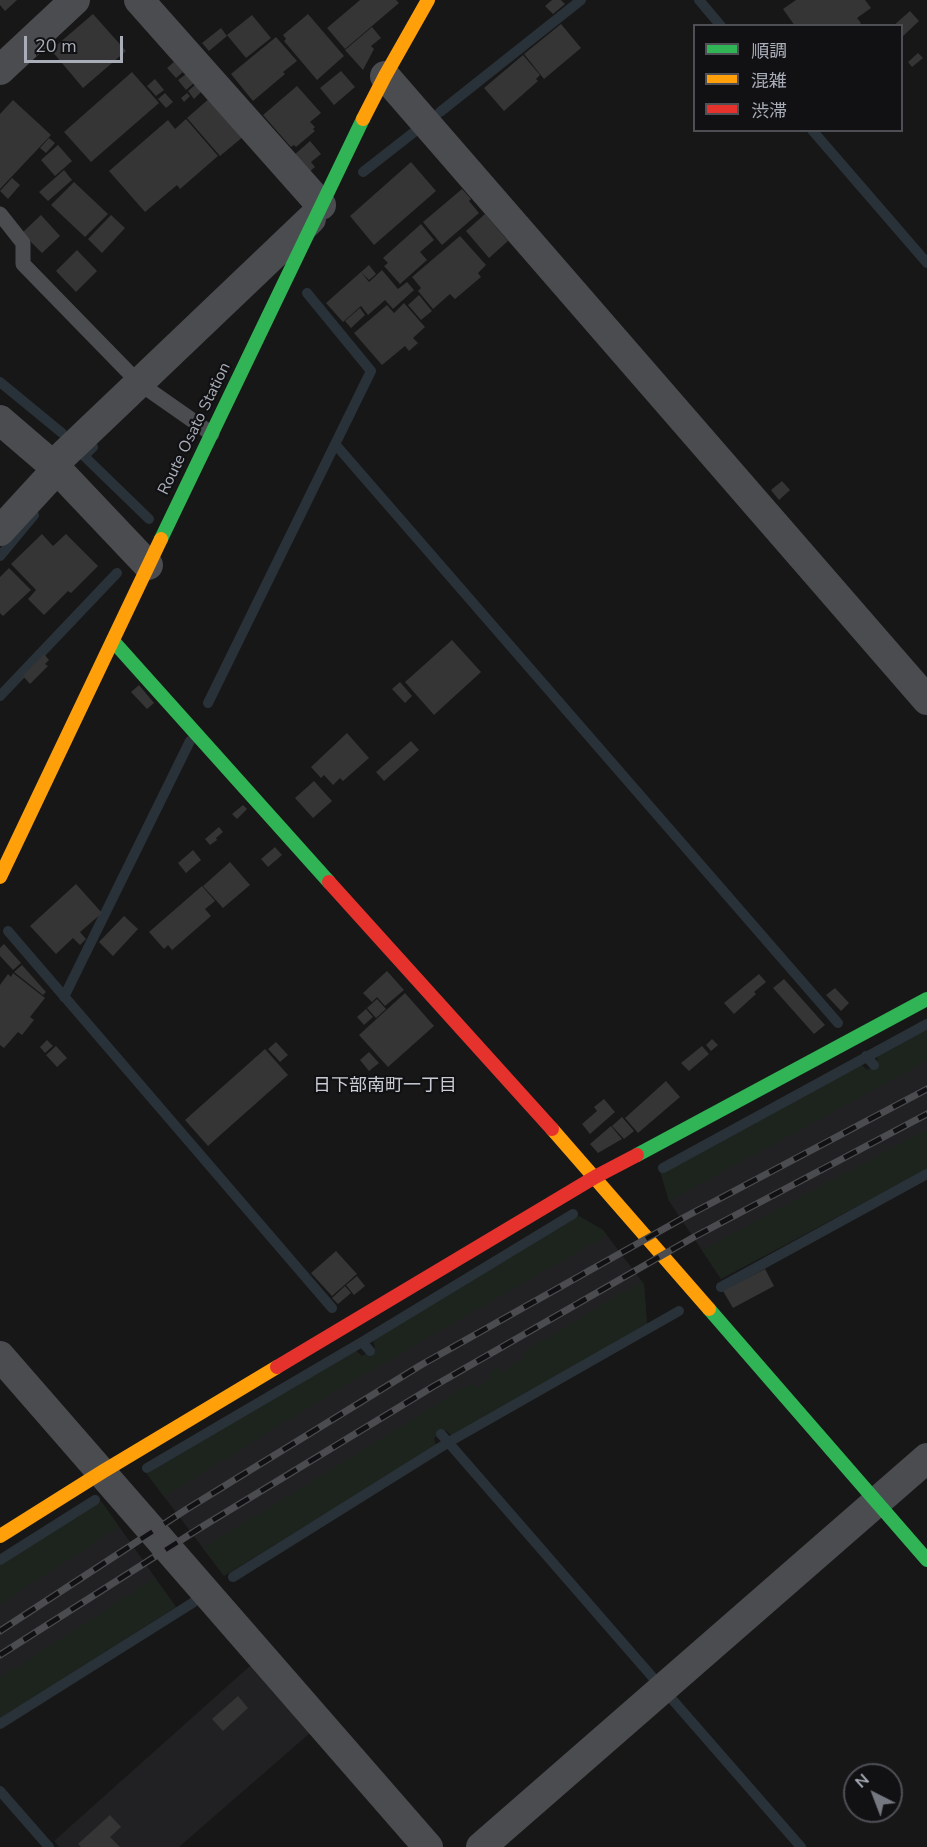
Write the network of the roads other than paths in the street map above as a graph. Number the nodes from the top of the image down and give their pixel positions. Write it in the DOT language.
graph roads {
  1 [pos="75,0"];
  2 [pos="139,0"];
  3 [pos="428,0"];
  4 [pos="0,70"];
  5 [pos="385,76"];
  6 [pos="319,210"];
  7 [pos="0,214"];
  8 [pos="139,383"];
  9 [pos="0,420"];
  10 [pos="212,434"];
  11 [pos="55,467"];
  12 [pos="0,531"];
  13 [pos="148,565"];
  14 [pos="113,641"];
  15 [pos="927,699"];
  16 [pos="0,877"];
  17 [pos="927,999"];
  18 [pos="595,1177"];
  19 [pos="0,1356"];
  20 [pos="927,1458"];
  21 [pos="102,1472"];
  22 [pos="877,1502"];
  23 [pos="0,1536"];
  24 [pos="927,1560"];
  25 [pos="428,1847"];
  26 [pos="481,1847"];
  1 -- 4 [label="street"];
  2 -- 6 [label="street"];
  3 -- 5 [label="street, Route Osato Station"];
  5 -- 6 [label="street, Route Osato Station"];
  5 -- 15 [label="street"];
  6 -- 8 [label="street"];
  6 -- 10 [label="street, Route Osato Station"];
  7 -- 8 [label="lane"];
  8 -- 10 [label="lane"];
  8 -- 11 [label="street"];
  9 -- 11 [label="street"];
  10 -- 13 [label="street, Route Osato Station"];
  11 -- 12 [label="street"];
  11 -- 13 [label="street"];
  13 -- 14 [label="street, Route Osato Station"];
  14 -- 16 [label="street, Route Osato Station"];
  14 -- 18 [label="street"];
  17 -- 18 [label="street"];
  18 -- 21 [label="street"];
  18 -- 22 [label="street"];
  19 -- 21 [label="street"];
  20 -- 22 [label="street"];
  21 -- 23 [label="street"];
  21 -- 25 [label="street"];
  22 -- 24 [label="street"];
  22 -- 26 [label="street"];
}
